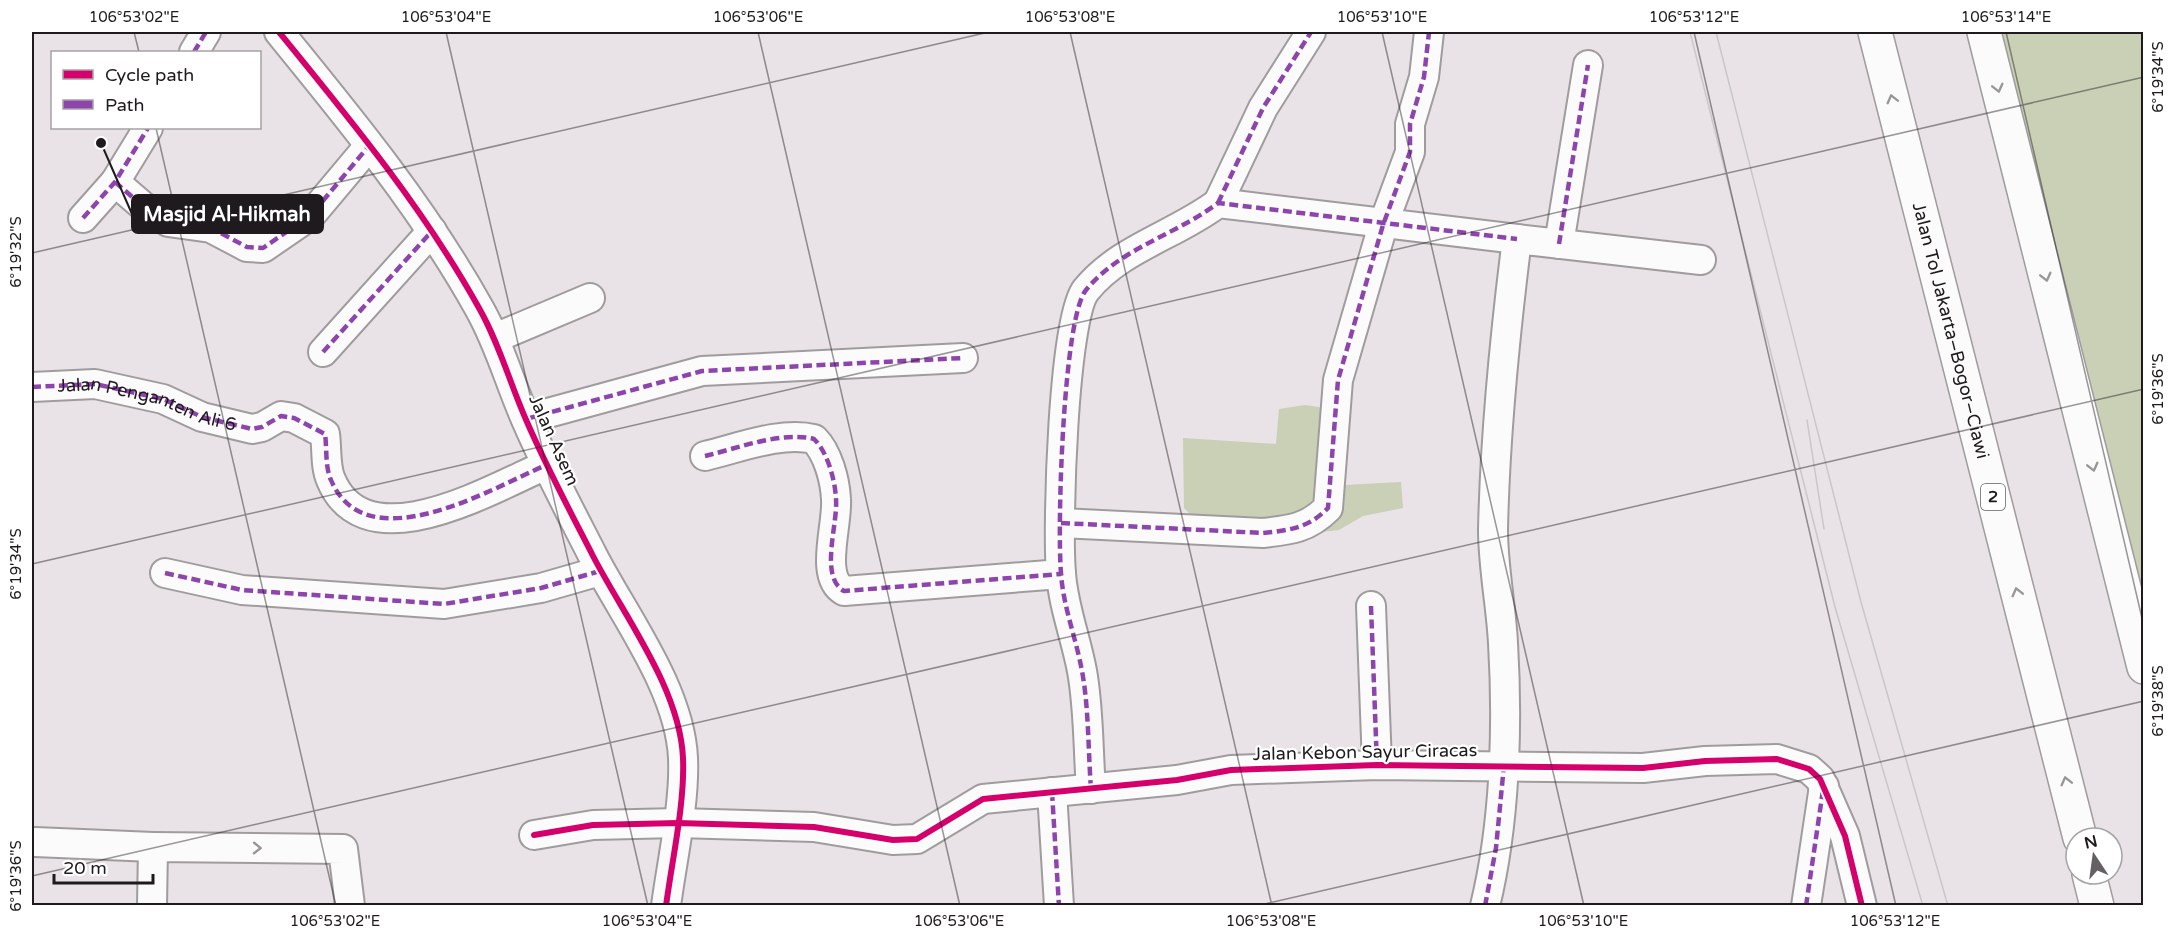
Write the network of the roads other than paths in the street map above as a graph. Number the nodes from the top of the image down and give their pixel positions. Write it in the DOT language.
graph roads {
  1 [pos="206,32"];
  2 [pos="279,32"];
  3 [pos="1311,32"];
  4 [pos="1429,32"];
  5 [pos="1875,32"];
  6 [pos="1984,32"];
  7 [pos="195,51"];
  8 [pos="1588,65"];
  9 [pos="147,129"];
  10 [pos="368,147"];
  11 [pos="115,182"];
  12 [pos="1218,203"];
  13 [pos="83,218"];
  14 [pos="1383,225"];
  15 [pos="432,231"];
  16 [pos="1517,239"];
  17 [pos="1559,244"];
  18 [pos="1701,260"];
  19 [pos="590,298"];
  20 [pos="495,338"];
  21 [pos="323,352"];
  22 [pos="963,358"];
  23 [pos="32,387"];
  24 [pos="526,419"];
  25 [pos="705,456"];
  26 [pos="546,465"];
  27 [pos="1061,523"];
  28 [pos="600,571"];
  29 [pos="165,573"];
  30 [pos="1061,574"];
  31 [pos="1371,606"];
  32 [pos="2144,667"];
  33 [pos="1377,765"];
  34 [pos="1504,765"];
  35 [pos="1824,786"];
  36 [pos="1091,789"];
  37 [pos="1052,792"];
  38 [pos="678,823"];
  39 [pos="2077,826"];
  40 [pos="534,835"];
  41 [pos="35,842"];
  42 [pos="153,847"];
  43 [pos="2092,886"];
  44 [pos="152,906"];
  45 [pos="350,906"];
  46 [pos="666,906"];
  47 [pos="1059,906"];
  48 [pos="1485,906"];
  49 [pos="1806,906"];
  50 [pos="1862,906"];
  51 [pos="2097,906"];
  1 -- 7 [label="street"];
  2 -- 10 [label="street, Jalan Asem"];
  3 -- 12 [label="street"];
  4 -- 14 [label="street"];
  39 -- 5 [label="highway, Jalan Tol Jakarta–Bogor–Ciawi / 2, one-way"];
  6 -- 32 [label="highway, one-way"];
  8 -- 17 [label="street"];
  9 -- 11 [label="street"];
  10 -- 11 [label="street"];
  10 -- 15 [label="street, Jalan Asem"];
  11 -- 13 [label="street"];
  12 -- 14 [label="street"];
  12 -- 27 [label="street"];
  14 -- 16 [label="street"];
  14 -- 27 [label="street"];
  15 -- 20 [label="street, Jalan Asem"];
  15 -- 21 [label="street"];
  16 -- 17 [label="street"];
  16 -- 34 [label="street"];
  17 -- 18 [label="street"];
  19 -- 20 [label="street"];
  20 -- 24 [label="street, Jalan Asem"];
  22 -- 24 [label="street"];
  23 -- 26 [label="street, Jalan Penganten Ali 6"];
  24 -- 26 [label="street, Jalan Asem"];
  25 -- 30 [label="street"];
  26 -- 28 [label="street, Jalan Asem"];
  27 -- 30 [label="street"];
  28 -- 29 [label="street"];
  28 -- 38 [label="street, Jalan Asem"];
  30 -- 36 [label="street"];
  31 -- 33 [label="street"];
  33 -- 34 [label="street, Jalan Kebon Sayur Ciracas"];
  33 -- 36 [label="street, Jalan Kebon Sayur Ciracas"];
  34 -- 35 [label="street, Jalan Kebon Sayur Ciracas"];
  34 -- 48 [label="street"];
  35 -- 49 [label="street"];
  35 -- 50 [label="street, Jalan Kebon Sayur Ciracas"];
  36 -- 37 [label="street, Jalan Kebon Sayur Ciracas"];
  37 -- 38 [label="street, Jalan Kebon Sayur Ciracas"];
  37 -- 47 [label="street"];
  38 -- 40 [label="street, Jalan Kebon Sayur Ciracas"];
  38 -- 46 [label="street, Jalan Asem"];
  41 -- 42 [label="street"];
  42 -- 44 [label="street"];
  42 -- 45 [label="street, one-way"];
  43 -- 51 [label="highway"];
}
